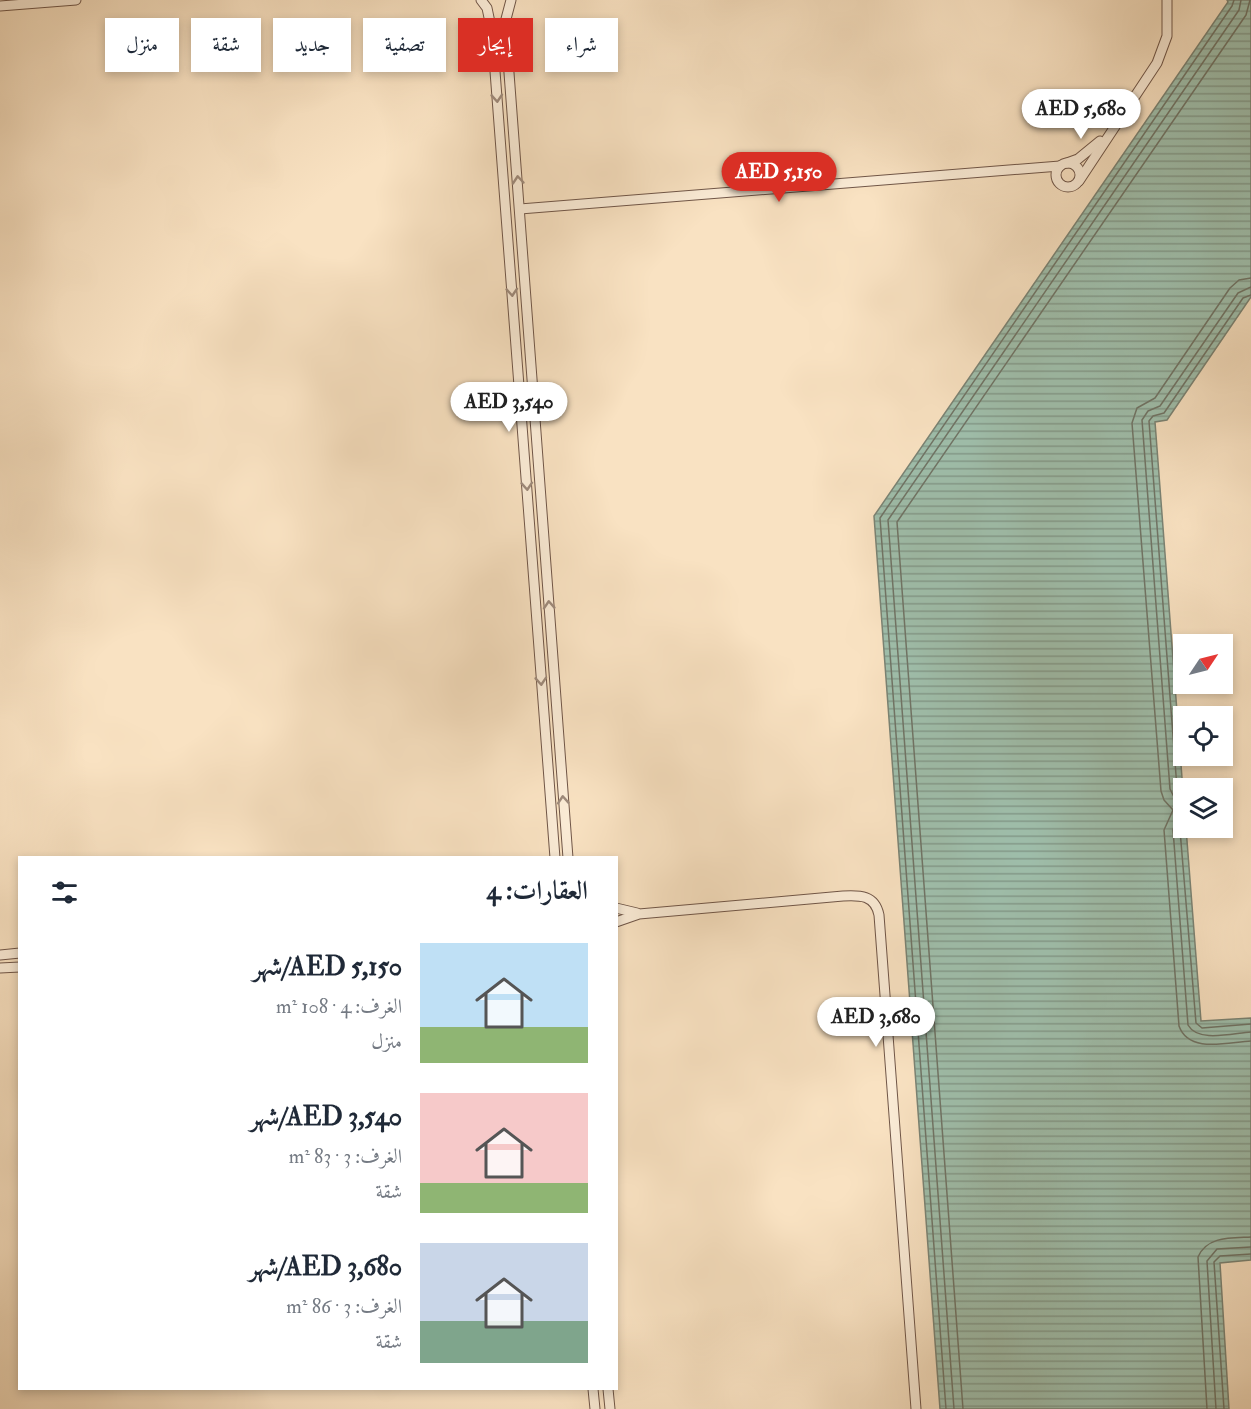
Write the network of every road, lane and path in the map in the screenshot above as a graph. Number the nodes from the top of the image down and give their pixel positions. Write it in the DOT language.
graph roads {
  1 [pos="76,0"];
  2 [pos="481,0"];
  3 [pos="511,0"];
  4 [pos="1167,0"];
  5 [pos="0,6"];
  6 [pos="1108,134"];
  7 [pos="1063,165"];
  8 [pos="1036,169"];
  9 [pos="1057,181"];
  10 [pos="1078,181"];
  11 [pos="520,209"];
  12 [pos="555,856"];
  13 [pos="568,856"];
  14 [pos="618,909"];
  15 [pos="639,914"];
  16 [pos="618,921"];
  17 [pos="18,953"];
  18 [pos="0,955"];
  19 [pos="18,967"];
  20 [pos="0,968"];
  21 [pos="593,1390"];
  22 [pos="608,1390"];
  23 [pos="595,1409"];
  24 [pos="610,1409"];
  25 [pos="916,1409"];
  1 -- 5 [label="street"];
  2 -- 12 [label="street, one-way"];
  11 -- 3 [label="street, one-way"];
  4 -- 6 [label="street"];
  6 -- 7 [label="street"];
  6 -- 10 [label="street"];
  7 -- 8 [label="street"];
  7 -- 9 [label="street"];
  7 -- 10 [label="street"];
  8 -- 9 [label="street"];
  8 -- 11 [label="street"];
  9 -- 10 [label="street"];
  13 -- 11 [label="street, one-way"];
  14 -- 15 [label="street"];
  15 -- 16 [label="street"];
  15 -- 25 [label="street"];
  17 -- 18 [label="street"];
  19 -- 20 [label="street"];
  21 -- 23 [label="street"];
  22 -- 24 [label="street"];
}
